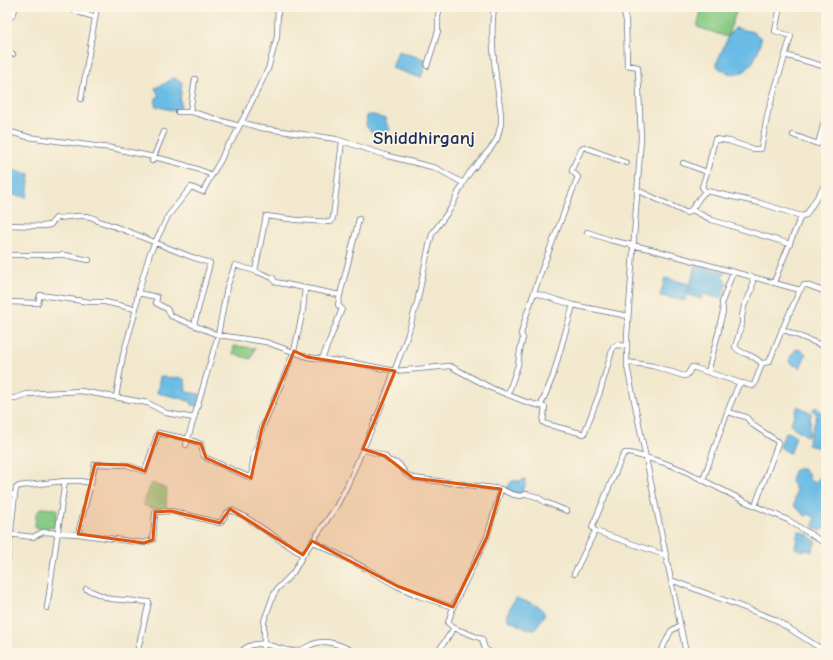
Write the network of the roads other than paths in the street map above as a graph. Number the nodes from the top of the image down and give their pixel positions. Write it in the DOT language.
graph roads {
  1 [pos="16,7"];
  2 [pos="72,7"];
  3 [pos="97,7"];
  4 [pos="278,7"];
  5 [pos="440,7"];
  6 [pos="494,7"];
  7 [pos="622,7"];
  8 [pos="780,7"];
  9 [pos="95,17"];
  10 [pos="7,21"];
  11 [pos="7,50"];
  12 [pos="14,54"];
  13 [pos="785,55"];
  14 [pos="426,66"];
  15 [pos="826,67"];
  16 [pos="195,79"];
  17 [pos="826,82"];
  18 [pos="826,86"];
  19 [pos="81,99"];
  20 [pos="178,112"];
  21 [pos="190,112"];
  22 [pos="826,115"];
  23 [pos="240,124"];
  24 [pos="7,131"];
  25 [pos="164,132"];
  26 [pos="793,135"];
  27 [pos="342,141"];
  28 [pos="153,159"];
  29 [pos="627,163"];
  30 [pos="683,163"];
  31 [pos="707,172"];
  32 [pos="212,175"];
  33 [pos="463,183"];
  34 [pos="826,183"];
  35 [pos="637,190"];
  36 [pos="705,191"];
  37 [pos="692,210"];
  38 [pos="801,216"];
  39 [pos="359,219"];
  40 [pos="7,225"];
  41 [pos="587,232"];
  42 [pos="156,242"];
  43 [pos="790,244"];
  44 [pos="633,245"];
  45 [pos="7,255"];
  46 [pos="89,260"];
  47 [pos="255,271"];
  48 [pos="733,272"];
  49 [pos="754,277"];
  50 [pos="774,282"];
  51 [pos="305,288"];
  52 [pos="800,290"];
  53 [pos="826,292"];
  54 [pos="138,293"];
  55 [pos="535,293"];
  56 [pos="340,296"];
  57 [pos="7,302"];
  58 [pos="572,305"];
  59 [pos="135,310"];
  60 [pos="628,316"];
  61 [pos="194,325"];
  62 [pos="782,329"];
  63 [pos="218,334"];
  64 [pos="627,346"];
  65 [pos="826,348"];
  66 [pos="294,351"];
  67 [pos="322,359"];
  68 [pos="627,362"];
  69 [pos="762,364"];
  70 [pos="395,371"];
  71 [pos="708,372"];
  72 [pos="741,383"];
  73 [pos="508,394"];
  74 [pos="116,397"];
  75 [pos="7,398"];
  76 [pos="541,405"];
  77 [pos="728,412"];
  78 [pos="194,418"];
  79 [pos="188,439"];
  80 [pos="186,446"];
  81 [pos="362,449"];
  82 [pos="645,457"];
  83 [pos="703,480"];
  84 [pos="66,481"];
  85 [pos="91,483"];
  86 [pos="501,489"];
  87 [pos="7,493"];
  88 [pos="15,495"];
  89 [pos="755,506"];
  90 [pos="567,511"];
  91 [pos="595,531"];
  92 [pos="57,533"];
  93 [pos="8,534"];
  94 [pos="78,534"];
  95 [pos="312,541"];
  96 [pos="826,544"];
  97 [pos="665,554"];
  98 [pos="303,555"];
  99 [pos="7,563"];
  100 [pos="574,574"];
  101 [pos="671,580"];
  102 [pos="86,590"];
  103 [pos="453,606"];
  104 [pos="47,608"];
  105 [pos="680,626"];
  106 [pos="454,628"];
  107 [pos="264,645"];
  108 [pos="826,650"];
  109 [pos="137,653"];
  110 [pos="240,653"];
  111 [pos="262,653"];
  112 [pos="358,653"];
  113 [pos="437,653"];
  114 [pos="492,653"];
  115 [pos="660,653"];
  116 [pos="686,653"];
  1 -- 10 [label="street"];
  2 -- 9 [label="street"];
  3 -- 9 [label="street"];
  4 -- 23 [label="street"];
  5 -- 14 [label="street"];
  6 -- 33 [label="street"];
  7 -- 35 [label="street"];
  8 -- 13 [label="street"];
  9 -- 19 [label="street"];
  11 -- 12 [label="street"];
  13 -- 15 [label="street"];
  13 -- 31 [label="street"];
  16 -- 21 [label="street"];
  17 -- 18 [label="street"];
  20 -- 21 [label="street"];
  21 -- 23 [label="street"];
  22 -- 26 [label="street"];
  23 -- 27 [label="street"];
  23 -- 32 [label="street"];
  24 -- 28 [label="street"];
  25 -- 28 [label="street"];
  27 -- 33 [label="street"];
  27 -- 47 [label="street"];
  28 -- 32 [label="street"];
  29 -- 55 [label="street"];
  30 -- 31 [label="street"];
  31 -- 36 [label="street"];
  32 -- 42 [label="street"];
  33 -- 70 [label="street"];
  34 -- 38 [label="street"];
  35 -- 37 [label="street"];
  35 -- 44 [label="street"];
  36 -- 37 [label="street"];
  36 -- 38 [label="street"];
  37 -- 43 [label="street"];
  38 -- 43 [label="street"];
  39 -- 56 [label="street"];
  40 -- 42 [label="street"];
  41 -- 44 [label="street"];
  42 -- 54 [label="street"];
  42 -- 61 [label="street"];
  43 -- 50 [label="street"];
  44 -- 48 [label="street"];
  44 -- 60 [label="street"];
  45 -- 46 [label="street"];
  47 -- 51 [label="street"];
  47 -- 63 [label="street"];
  48 -- 49 [label="street"];
  48 -- 71 [label="street"];
  49 -- 50 [label="street"];
  49 -- 69 [label="street"];
  50 -- 52 [label="street"];
  51 -- 56 [label="street"];
  51 -- 66 [label="street"];
  52 -- 53 [label="street"];
  52 -- 62 [label="street"];
  54 -- 59 [label="street"];
  54 -- 61 [label="street"];
  55 -- 58 [label="street"];
  55 -- 73 [label="street"];
  56 -- 67 [label="street"];
  57 -- 59 [label="street"];
  58 -- 60 [label="street"];
  58 -- 76 [label="street"];
  59 -- 74 [label="street"];
  60 -- 64 [label="street"];
  61 -- 63 [label="street"];
  62 -- 65 [label="street"];
  62 -- 69 [label="street"];
  63 -- 66 [label="street"];
  63 -- 78 [label="street"];
  64 -- 68 [label="street"];
  64 -- 76 [label="street"];
  66 -- 67 [label="street"];
  66 -- 79 [label="street"];
  67 -- 70 [label="street"];
  68 -- 71 [label="street"];
  68 -- 82 [label="street"];
  69 -- 72 [label="street"];
  70 -- 73 [label="street"];
  70 -- 81 [label="street"];
  71 -- 72 [label="street"];
  72 -- 77 [label="street"];
  73 -- 76 [label="street"];
  74 -- 75 [label="street"];
  74 -- 78 [label="street"];
  77 -- 83 [label="street"];
  77 -- 89 [label="street"];
  78 -- 79 [label="street"];
  79 -- 80 [label="street"];
  79 -- 85 [label="street"];
  81 -- 86 [label="street"];
  81 -- 95 [label="street"];
  82 -- 83 [label="street"];
  82 -- 91 [label="street"];
  82 -- 97 [label="street"];
  83 -- 89 [label="street"];
  84 -- 85 [label="street"];
  84 -- 88 [label="street"];
  84 -- 92 [label="street"];
  85 -- 94 [label="street"];
  86 -- 90 [label="street"];
  86 -- 103 [label="street"];
  87 -- 88 [label="street"];
  88 -- 93 [label="street"];
  89 -- 96 [label="street"];
  91 -- 97 [label="street"];
  91 -- 100 [label="street"];
  92 -- 93 [label="street"];
  92 -- 94 [label="street"];
  92 -- 104 [label="street"];
  93 -- 99 [label="street"];
  94 -- 98 [label="street"];
  95 -- 98 [label="street"];
  95 -- 103 [label="street"];
  97 -- 101 [label="street"];
  98 -- 107 [label="street"];
  101 -- 105 [label="street"];
  101 -- 108 [label="street"];
  102 -- 109 [label="street"];
  103 -- 106 [label="street"];
  105 -- 115 [label="street"];
  105 -- 116 [label="street"];
  106 -- 113 [label="street"];
  106 -- 114 [label="street"];
  107 -- 110 [label="street"];
  107 -- 111 [label="street"];
  107 -- 112 [label="street"];
}
